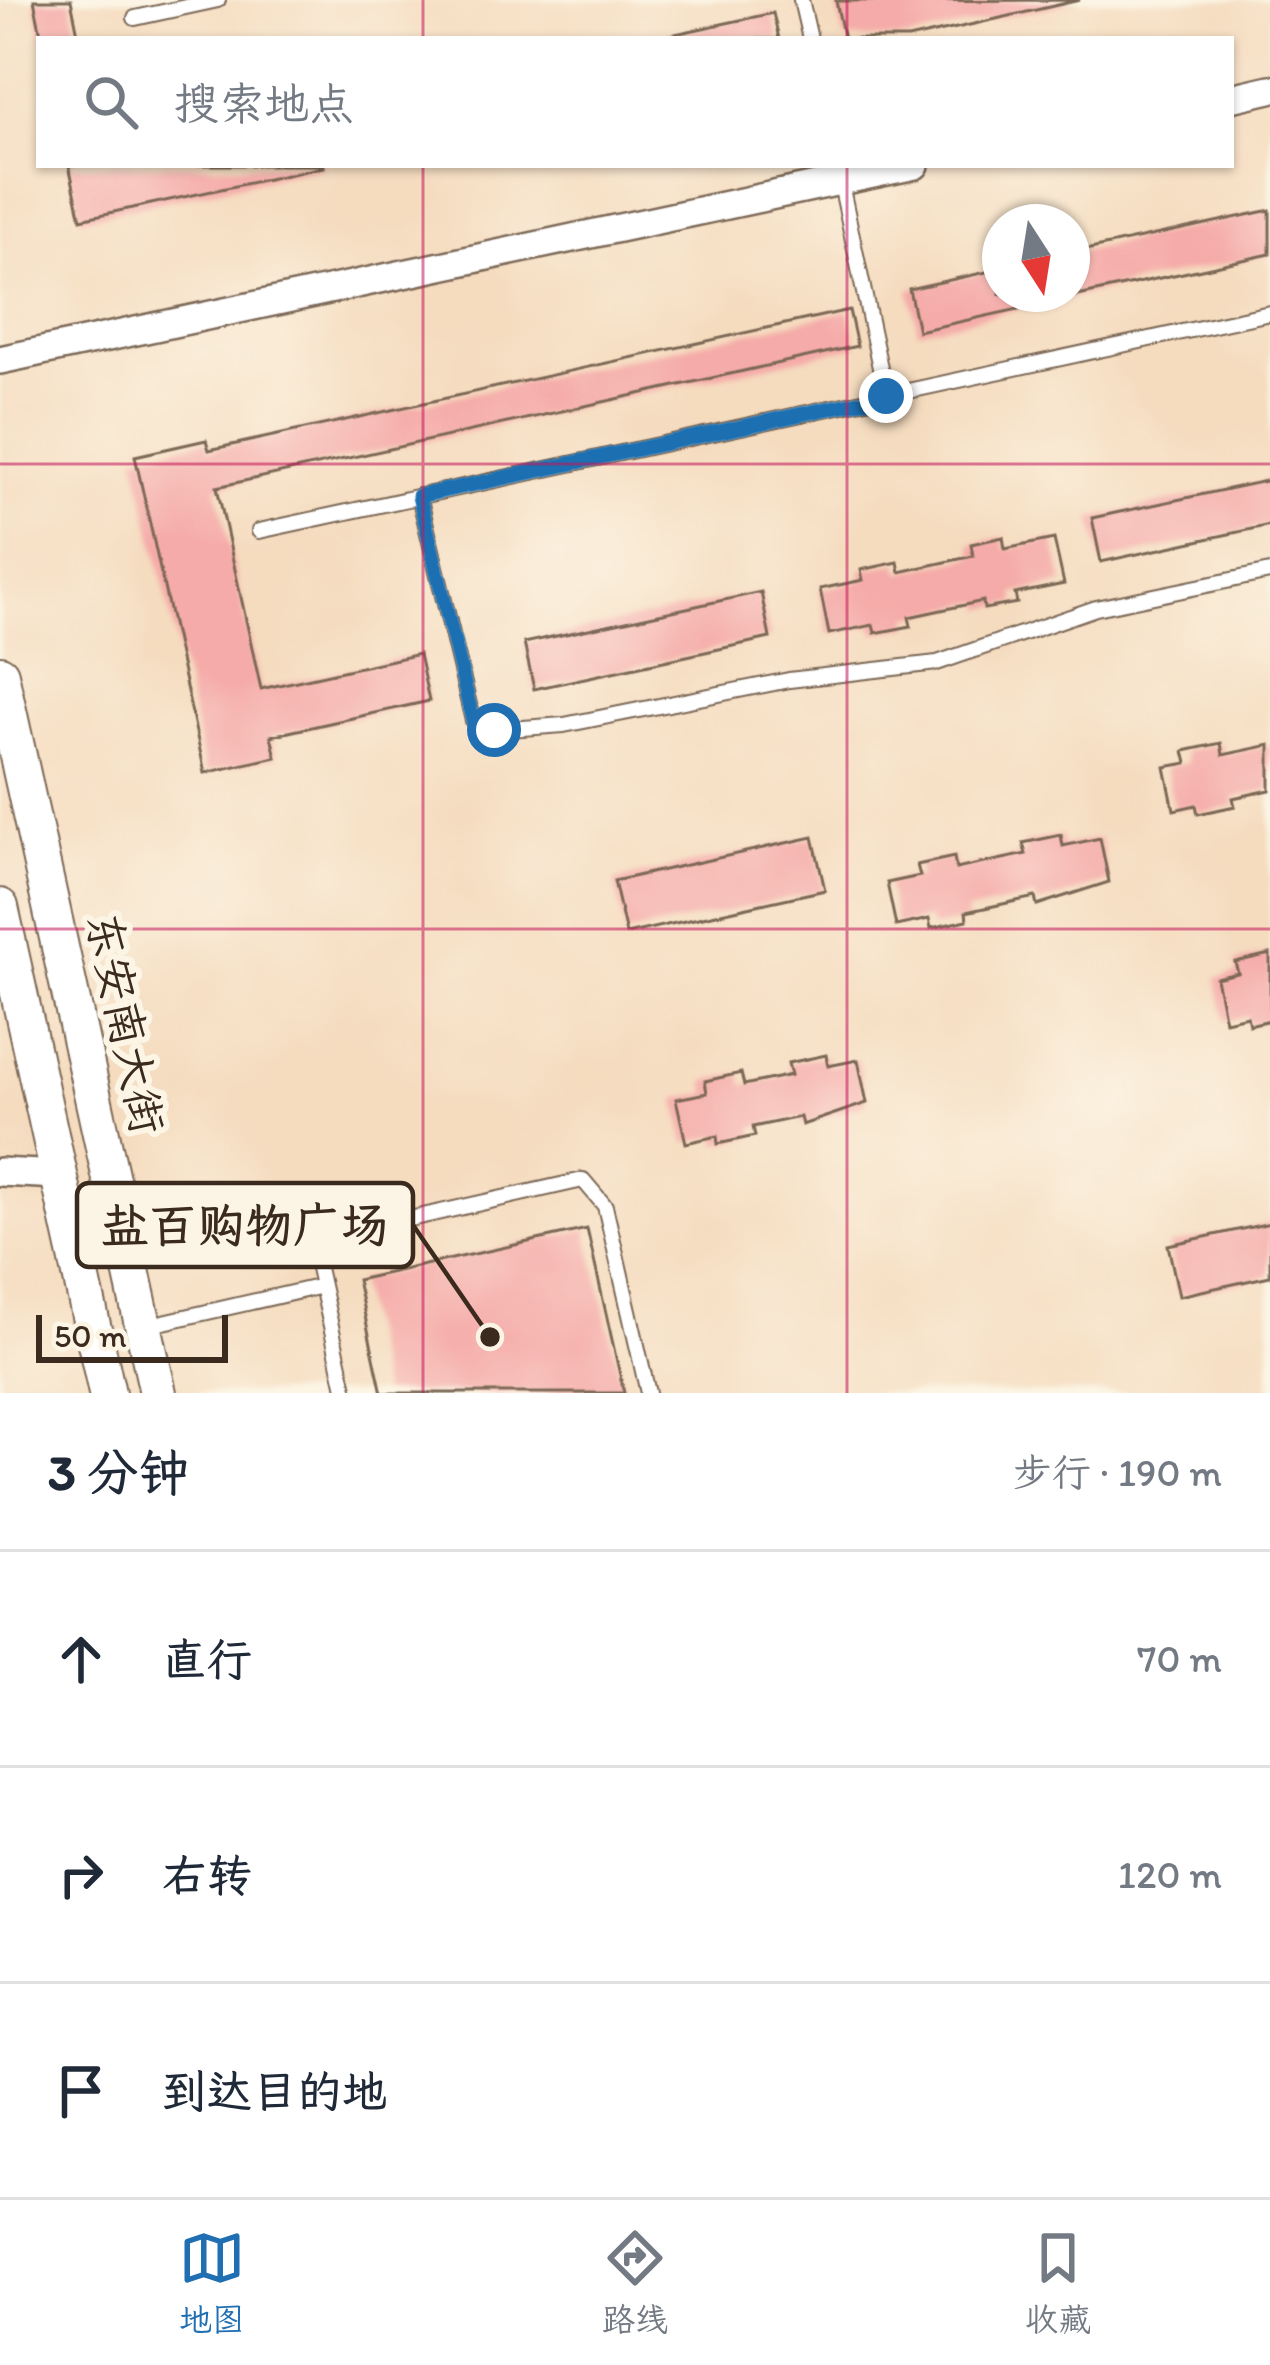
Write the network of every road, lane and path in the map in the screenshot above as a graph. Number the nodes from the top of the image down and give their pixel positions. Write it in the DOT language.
graph roads {
  1 [pos="218,0"];
  2 [pos="801,0"];
  3 [pos="135,18"];
  4 [pos="809,36"];
  5 [pos="1270,89"];
  6 [pos="1234,97"];
  7 [pos="886,168"];
  8 [pos="838,173"];
  9 [pos="1270,313"];
  10 [pos="0,360"];
  11 [pos="886,396"];
  12 [pos="419,496"];
  13 [pos="259,531"];
  14 [pos="1270,572"];
  15 [pos="0,674"];
  16 [pos="0,907"];
  17 [pos="0,1172"];
  18 [pos="59,1175"];
  19 [pos="322,1286"];
  20 [pos="144,1326"];
  21 [pos="107,1393"];
  22 [pos="158,1393"];
  23 [pos="346,1393"];
  24 [pos="648,1393"];
  1 -- 3 [label="lane"];
  2 -- 4 [label="lane"];
  5 -- 6 [label="street"];
  7 -- 8 [label="street"];
  8 -- 10 [label="street"];
  8 -- 11 [label="lane"];
  9 -- 11 [label="lane"];
  11 -- 12 [label="lane"];
  12 -- 13 [label="lane"];
  12 -- 14 [label="lane"];
  15 -- 20 [label="main road, 东安南大街"];
  16 -- 18 [label="main road"];
  17 -- 18 [label="street"];
  18 -- 21 [label="main road"];
  19 -- 20 [label="lane"];
  19 -- 23 [label="lane"];
  19 -- 24 [label="lane"];
  20 -- 22 [label="main road, 东安南大街"];
}
